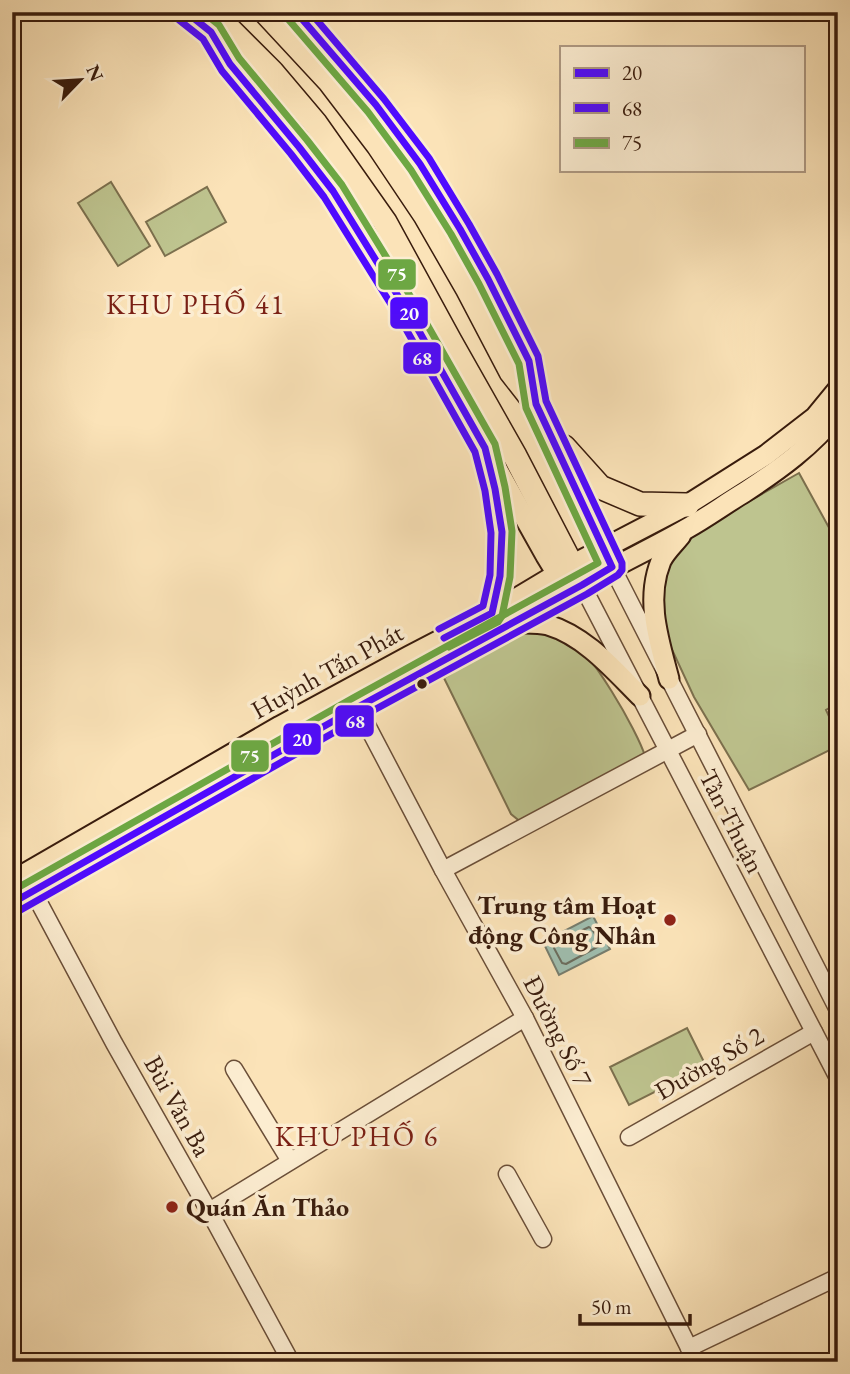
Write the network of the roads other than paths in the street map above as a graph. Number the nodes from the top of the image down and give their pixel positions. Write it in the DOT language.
graph roads {
  1 [pos="186,12"];
  2 [pos="265,12"];
  3 [pos="296,12"];
  4 [pos="212,22"];
  5 [pos="313,32"];
  6 [pos="318,69"];
  7 [pos="411,317"];
  8 [pos="450,341"];
  9 [pos="838,389"];
  10 [pos="536,404"];
  11 [pos="838,413"];
  12 [pos="548,429"];
  13 [pos="485,448"];
  14 [pos="687,505"];
  15 [pos="686,529"];
  16 [pos="608,557"];
  17 [pos="571,575"];
  18 [pos="492,613"];
  19 [pos="513,623"];
  20 [pos="669,679"];
  21 [pos="348,688"];
  22 [pos="640,696"];
  23 [pos="358,708"];
  24 [pos="698,734"];
  25 [pos="668,751"];
  26 [pos="443,870"];
  27 [pos="23,882"];
  28 [pos="12,902"];
  29 [pos="838,1010"];
  30 [pos="525,1018"];
  31 [pos="814,1032"];
  32 [pos="234,1069"];
  33 [pos="838,1078"];
  34 [pos="629,1137"];
  35 [pos="290,1161"];
  36 [pos="507,1174"];
  37 [pos="209,1211"];
  38 [pos="543,1238"];
  39 [pos="838,1277"];
  40 [pos="693,1355"];
  41 [pos="291,1362"];
  1 -- 4 [label="main road"];
  2 -- 6 [label="highway"];
  3 -- 5 [label="main road"];
  4 -- 7 [label="main road"];
  4 -- 8 [label="highway"];
  5 -- 6 [label="highway"];
  5 -- 10 [label="main road"];
  6 -- 10 [label="highway"];
  7 -- 8 [label="highway"];
  7 -- 13 [label="main road"];
  8 -- 13 [label="highway"];
  8 -- 17 [label="highway"];
  9 -- 14 [label="main road, Huỳnh Tấn Phát"];
  10 -- 12 [label="highway"];
  11 -- 15 [label="main road, Huỳnh Tấn Phát"];
  12 -- 14 [label="highway"];
  12 -- 16 [label="highway"];
  13 -- 17 [label="main road"];
  13 -- 18 [label="highway"];
  14 -- 16 [label="main road, Huỳnh Tấn Phát"];
  15 -- 16 [label="main road, Huỳnh Tấn Phát"];
  15 -- 20 [label="main road"];
  16 -- 17 [label="main road, Huỳnh Tấn Phát"];
  16 -- 20 [label="street, Tân Thuận"];
  17 -- 18 [label="main road, Huỳnh Tấn Phát"];
  17 -- 19 [label="main road, Huỳnh Tấn Phát"];
  17 -- 22 [label="street, Tân Thuận"];
  18 -- 21 [label="main road, Huỳnh Tấn Phát"];
  19 -- 22 [label="main road"];
  19 -- 23 [label="main road, Huỳnh Tấn Phát"];
  20 -- 24 [label="street, Tân Thuận"];
  21 -- 23 [label="street, Đường Số 7"];
  21 -- 27 [label="main road, Huỳnh Tấn Phát"];
  22 -- 25 [label="street, Tân Thuận"];
  23 -- 26 [label="street, Đường Số 7"];
  23 -- 27 [label="main road, Huỳnh Tấn Phát"];
  24 -- 25 [label="street"];
  24 -- 29 [label="street, Tân Thuận"];
  25 -- 26 [label="street"];
  25 -- 31 [label="street, Tân Thuận"];
  26 -- 30 [label="street, Đường Số 7"];
  27 -- 28 [label="main road, Huỳnh Tấn Phát"];
  27 -- 37 [label="street, Bùi Văn Ba"];
  30 -- 35 [label="street"];
  30 -- 40 [label="street, Đường Số 7"];
  31 -- 33 [label="street, Tân Thuận"];
  31 -- 34 [label="street, Đường Số 2"];
  32 -- 35 [label="street"];
  35 -- 37 [label="street"];
  36 -- 38 [label="street"];
  37 -- 41 [label="street, Bùi Văn Ba"];
  39 -- 40 [label="street"];
}
